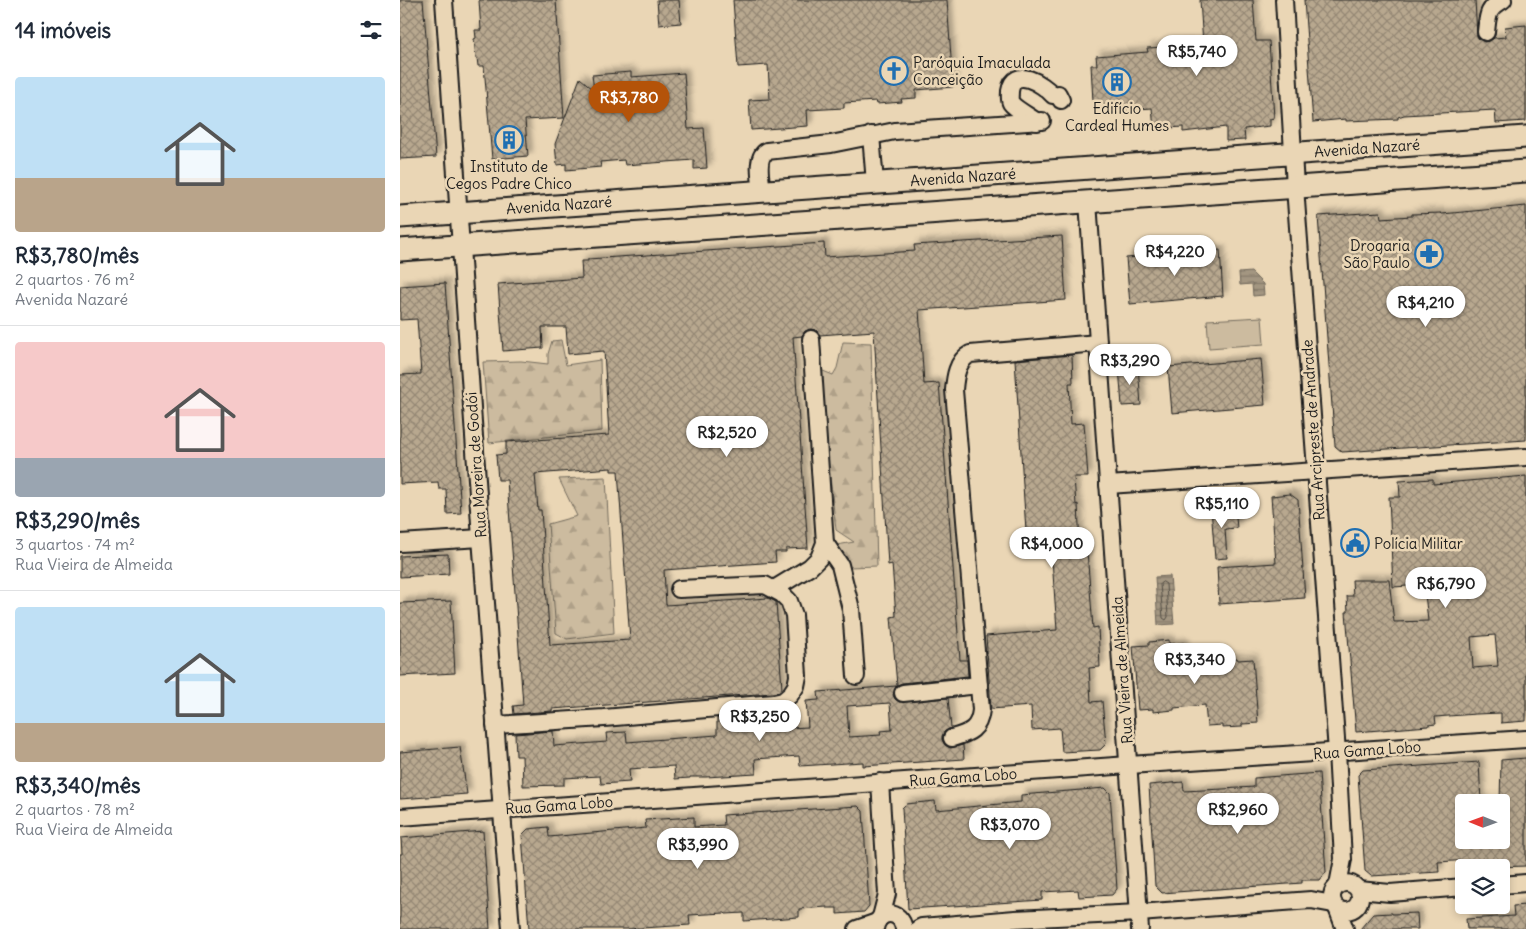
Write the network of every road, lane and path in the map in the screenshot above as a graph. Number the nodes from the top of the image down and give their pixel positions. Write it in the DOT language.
graph roads {
  1 [pos="444,0"];
  2 [pos="1284,0"];
  3 [pos="1503,0"];
  4 [pos="1486,32"];
  5 [pos="1062,100"];
  6 [pos="871,135"];
  7 [pos="1526,137"];
  8 [pos="1293,154"];
  9 [pos="1526,171"];
  10 [pos="875,183"];
  11 [pos="1295,187"];
  12 [pos="762,191"];
  13 [pos="1088,202"];
  14 [pos="458,213"];
  15 [pos="400,217"];
  16 [pos="460,246"];
  17 [pos="400,250"];
  18 [pos="812,339"];
  19 [pos="1098,343"];
  20 [pos="1526,457"];
  21 [pos="1316,472"];
  22 [pos="1108,485"];
  23 [pos="481,538"];
  24 [pos="400,543"];
  25 [pos="825,544"];
  26 [pos="678,589"];
  27 [pos="774,589"];
  28 [pos="856,676"];
  29 [pos="979,685"];
  30 [pos="902,693"];
  31 [pos="495,725"];
  32 [pos="952,738"];
  33 [pos="1526,739"];
  34 [pos="1337,752"];
  35 [pos="1129,765"];
  36 [pos="880,782"];
  37 [pos="502,809"];
  38 [pos="400,817"];
  39 [pos="1344,859"];
  40 [pos="1526,883"];
  41 [pos="1510,884"];
  42 [pos="1455,888"];
  43 [pos="1335,897"];
  44 [pos="1357,897"];
  45 [pos="1140,921"];
  46 [pos="888,922"];
  47 [pos="1016,924"];
  48 [pos="920,928"];
  49 [pos="511,929"];
  50 [pos="857,929"];
  51 [pos="1345,929"];
  52 [pos="1351,929"];
  1 -- 14 [label="street, Rua Moreira de Godói"];
  2 -- 8 [label="street, Rua Arcipreste de Andrade"];
  3 -- 4 [label="street"];
  5 -- 6 [label="street"];
  6 -- 10 [label="street"];
  6 -- 12 [label="street"];
  7 -- 8 [label="main road, Avenida Nazaré"];
  8 -- 10 [label="main road, Avenida Nazaré"];
  8 -- 11 [label="street, Rua Arcipreste de Andrade"];
  9 -- 11 [label="main road"];
  10 -- 12 [label="main road, Avenida Nazaré"];
  11 -- 13 [label="main road"];
  11 -- 21 [label="street, Rua Arcipreste de Andrade"];
  12 -- 14 [label="main road, Avenida Nazaré"];
  13 -- 16 [label="main road"];
  13 -- 19 [label="street, Rua Vieira de Almeida"];
  14 -- 15 [label="main road, Avenida Nazaré"];
  14 -- 16 [label="street, Rua Moreira de Godói"];
  16 -- 17 [label="main road"];
  16 -- 23 [label="street, Rua Moreira de Godói"];
  18 -- 25 [label="street"];
  19 -- 22 [label="street, Rua Vieira de Almeida"];
  19 -- 29 [label="street"];
  20 -- 21 [label="street"];
  21 -- 22 [label="street"];
  21 -- 34 [label="street, Rua Arcipreste de Andrade"];
  22 -- 35 [label="street, Rua Vieira de Almeida"];
  23 -- 24 [label="street"];
  23 -- 31 [label="street, Rua Moreira de Godói"];
  25 -- 27 [label="street"];
  25 -- 28 [label="street"];
  26 -- 27 [label="street"];
  27 -- 31 [label="street"];
  29 -- 30 [label="street"];
  29 -- 32 [label="street"];
  31 -- 37 [label="street, Rua Moreira de Godói"];
  33 -- 34 [label="street, Rua Gama Lobo"];
  34 -- 35 [label="street, Rua Gama Lobo"];
  34 -- 39 [label="street, Rua Arcipreste de Andrade"];
  35 -- 36 [label="street, Rua Gama Lobo"];
  35 -- 45 [label="street, Rua Vieira de Almeida"];
  36 -- 37 [label="street, Rua Gama Lobo"];
  36 -- 46 [label="street"];
  37 -- 38 [label="street, Rua Gama Lobo"];
  37 -- 49 [label="street, Rua Moreira de Godói"];
  39 -- 43 [label="street, Rua Arcipreste de Andrade"];
  39 -- 44 [label="street, Rua Arcipreste de Andrade"];
  40 -- 41 [label="street"];
  42 -- 44 [label="street"];
  43 -- 44 [label="street"];
  43 -- 44 [label="street"];
  43 -- 45 [label="street"];
  43 -- 51 [label="street"];
  44 -- 52 [label="street"];
  45 -- 47 [label="street"];
  46 -- 48 [label="street"];
  46 -- 50 [label="street"];
  47 -- 48 [label="street"];
}
